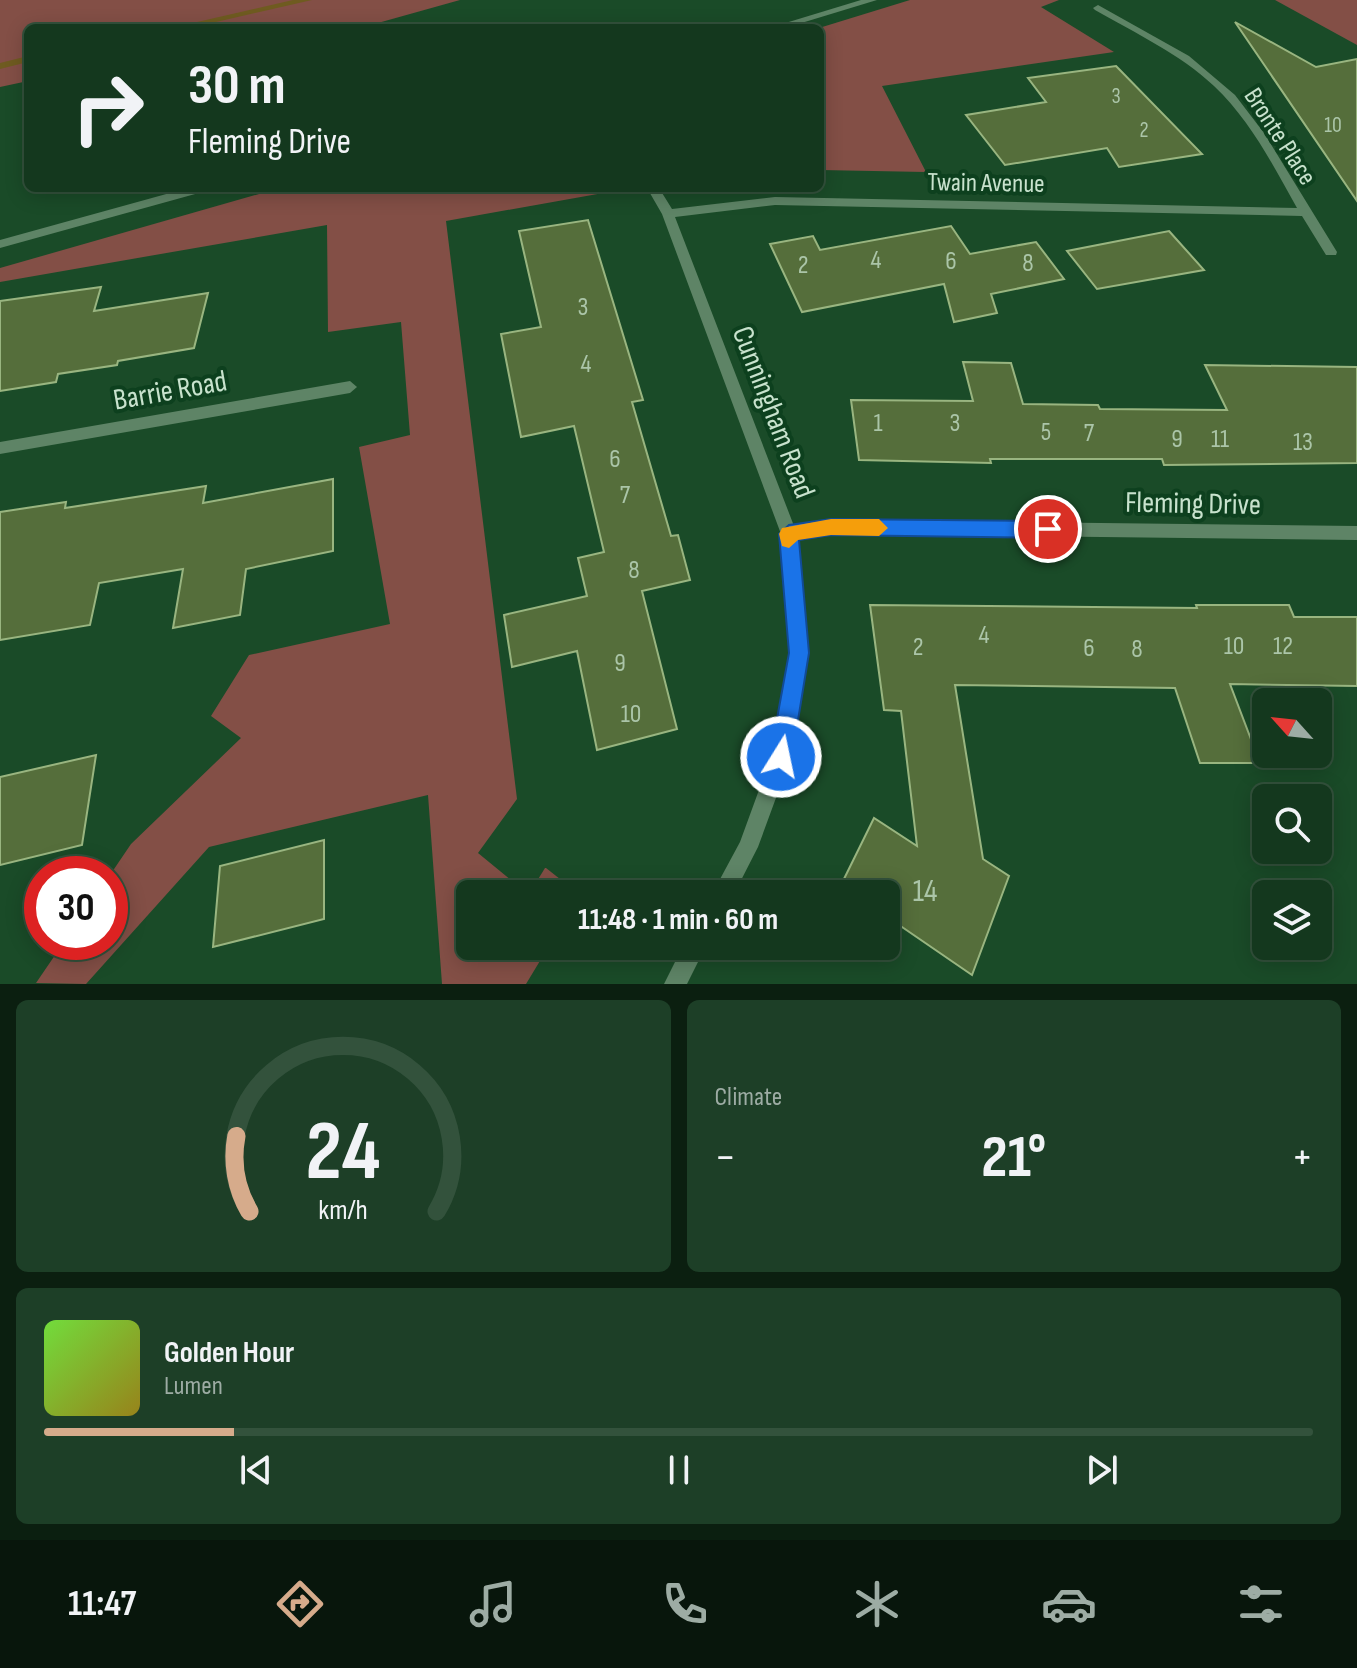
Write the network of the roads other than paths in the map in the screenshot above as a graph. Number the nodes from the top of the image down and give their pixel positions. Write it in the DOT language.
graph roads {
  1 [pos="872,0"];
  2 [pos="1098,8"];
  3 [pos="788,24"];
  4 [pos="188,192"];
  5 [pos="655,192"];
  6 [pos="1304,212"];
  7 [pos="668,214"];
  8 [pos="0,244"];
  9 [pos="1331,252"];
  10 [pos="350,387"];
  11 [pos="0,448"];
  12 [pos="1357,533"];
  13 [pos="789,534"];
  14 [pos="730,880"];
  15 [pos="688,960"];
  16 [pos="675,984"];
  1 -- 3 [label="street"];
  2 -- 6 [label="street, Bronte Place"];
  4 -- 8 [label="street"];
  5 -- 7 [label="street, Cunningham Road"];
  6 -- 7 [label="street, Twain Avenue"];
  6 -- 9 [label="street, Bronte Place"];
  7 -- 13 [label="street, Cunningham Road"];
  10 -- 11 [label="street, Barrie Road"];
  12 -- 13 [label="street, Fleming Drive"];
  13 -- 14 [label="street, Cunningham Road"];
  15 -- 16 [label="street"];
}
